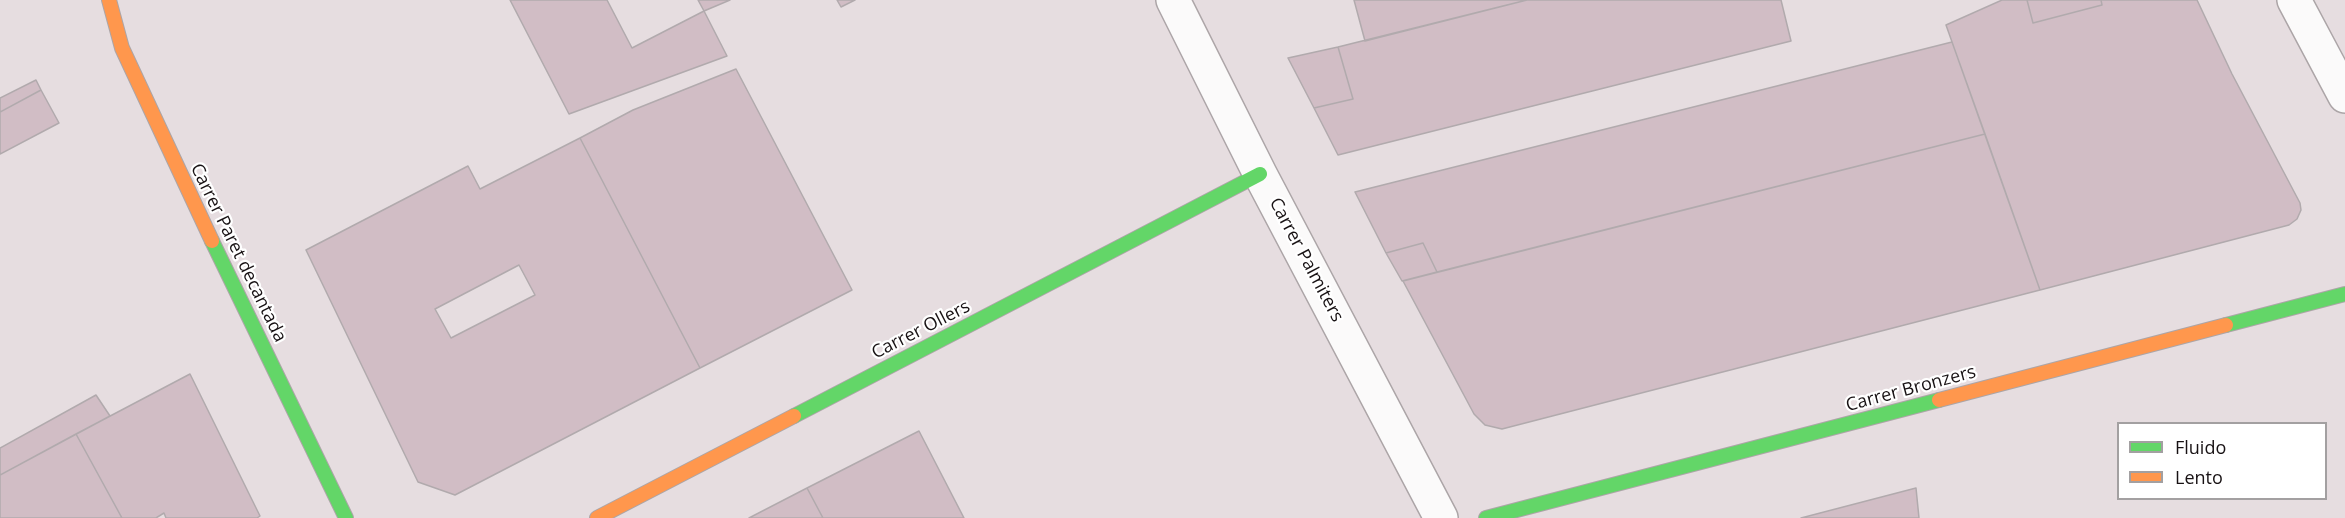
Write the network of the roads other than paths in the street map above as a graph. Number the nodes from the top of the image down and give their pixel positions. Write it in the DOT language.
graph roads {
  1 [pos="109,0"];
  2 [pos="1173,0"];
  3 [pos="2294,0"];
  4 [pos="2345,96"];
  5 [pos="1260,174"];
  6 [pos="2345,294"];
  7 [pos="346,518"];
  8 [pos="597,518"];
  9 [pos="1441,518"];
  10 [pos="1486,518"];
  1 -- 7 [label="street, Carrer Paret decantada"];
  2 -- 5 [label="street, Carrer Palmiters"];
  3 -- 4 [label="street"];
  5 -- 8 [label="street, Carrer Ollers"];
  5 -- 9 [label="street, Carrer Palmiters"];
  6 -- 10 [label="street, Carrer Bronzers"];
}
